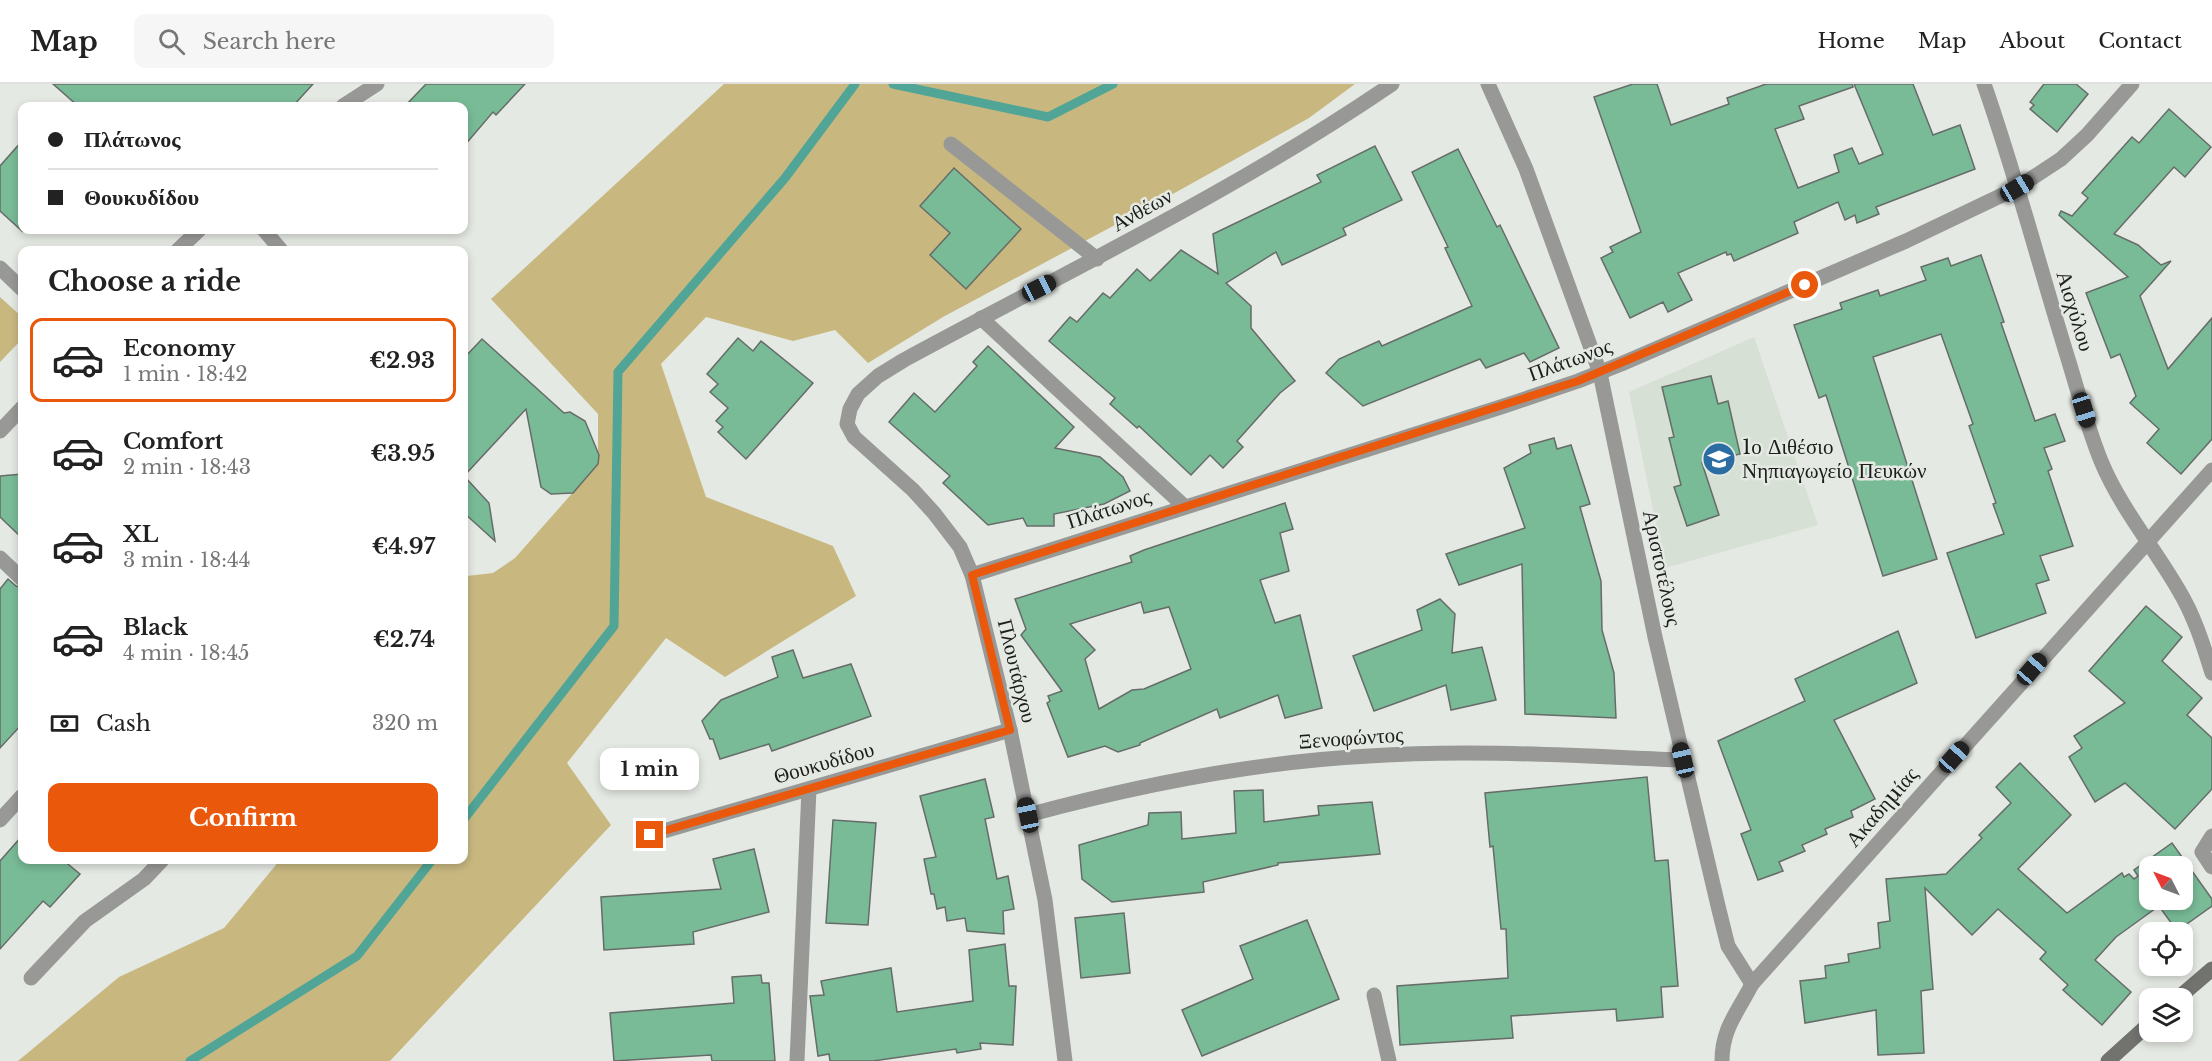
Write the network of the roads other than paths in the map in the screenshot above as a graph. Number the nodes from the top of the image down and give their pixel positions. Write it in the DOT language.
graph roads {
  1 [pos="1392,84"];
  2 [pos="1488,84"];
  3 [pos="1984,84"];
  4 [pos="2132,84"];
  5 [pos="371,85"];
  6 [pos="348,102"];
  7 [pos="951,144"];
  8 [pos="2017,188"];
  9 [pos="195,234"];
  10 [pos="267,234"];
  11 [pos="182,246"];
  12 [pos="278,246"];
  13 [pos="1097,259"];
  14 [pos="0,268"];
  15 [pos="18,285"];
  16 [pos="981,318"];
  17 [pos="904,360"];
  18 [pos="1600,373"];
  19 [pos="18,412"];
  20 [pos="0,431"];
  21 [pos="2212,470"];
  22 [pos="1185,507"];
  23 [pos="2147,540"];
  24 [pos="0,558"];
  25 [pos="18,575"];
  26 [pos="972,575"];
  27 [pos="2212,673"];
  28 [pos="1010,730"];
  29 [pos="1683,760"];
  30 [pos="809,789"];
  31 [pos="18,800"];
  32 [pos="1028,815"];
  33 [pos="0,820"];
  34 [pos="650,835"];
  35 [pos="2212,836"];
  36 [pos="158,864"];
  37 [pos="2212,867"];
  38 [pos="2212,969"];
  39 [pos="31,978"];
  40 [pos="1752,984"];
  41 [pos="2190,988"];
  42 [pos="1374,995"];
  43 [pos="2139,1033"];
  44 [pos="797,1061"];
  45 [pos="1065,1061"];
  46 [pos="1389,1061"];
  47 [pos="1722,1061"];
  48 [pos="2108,1061"];
  1 -- 13 [label="street, Ανθέων"];
  2 -- 18 [label="street, Αριστοτέλους"];
  3 -- 8 [label="street, Αισχύλου"];
  4 -- 8 [label="street, Πλάτωνος"];
  5 -- 6 [label="street"];
  7 -- 13 [label="street"];
  8 -- 18 [label="street, Πλάτωνος"];
  8 -- 23 [label="street, Αισχύλου"];
  9 -- 11 [label="street"];
  10 -- 12 [label="street"];
  13 -- 16 [label="street, Ανθέων"];
  14 -- 15 [label="street"];
  16 -- 17 [label="street, Ανθέων"];
  16 -- 22 [label="street"];
  17 -- 26 [label="street, Πλουτάρχου"];
  18 -- 22 [label="street, Πλάτωνος"];
  18 -- 29 [label="street, Αριστοτέλους"];
  19 -- 20 [label="street"];
  21 -- 23 [label="street, Ακαδημίας"];
  22 -- 26 [label="street, Πλάτωνος"];
  23 -- 27 [label="street, Αισχύλου"];
  23 -- 40 [label="street, Ακαδημίας"];
  24 -- 25 [label="street"];
  26 -- 28 [label="street, Πλουτάρχου"];
  28 -- 30 [label="street, Θουκυδίδου"];
  28 -- 32 [label="street, Πλουτάρχου"];
  29 -- 32 [label="street, Ξενοφώντος"];
  29 -- 40 [label="street, Αριστοτέλους"];
  30 -- 34 [label="street, Θουκυδίδου"];
  30 -- 44 [label="street"];
  31 -- 33 [label="street"];
  32 -- 45 [label="street, Πλουτάρχου"];
  35 -- 37 [label="street"];
  36 -- 39 [label="street"];
  38 -- 41 [label="street"];
  40 -- 47 [label="street"];
  42 -- 46 [label="street"];
  43 -- 48 [label="street"];
}
